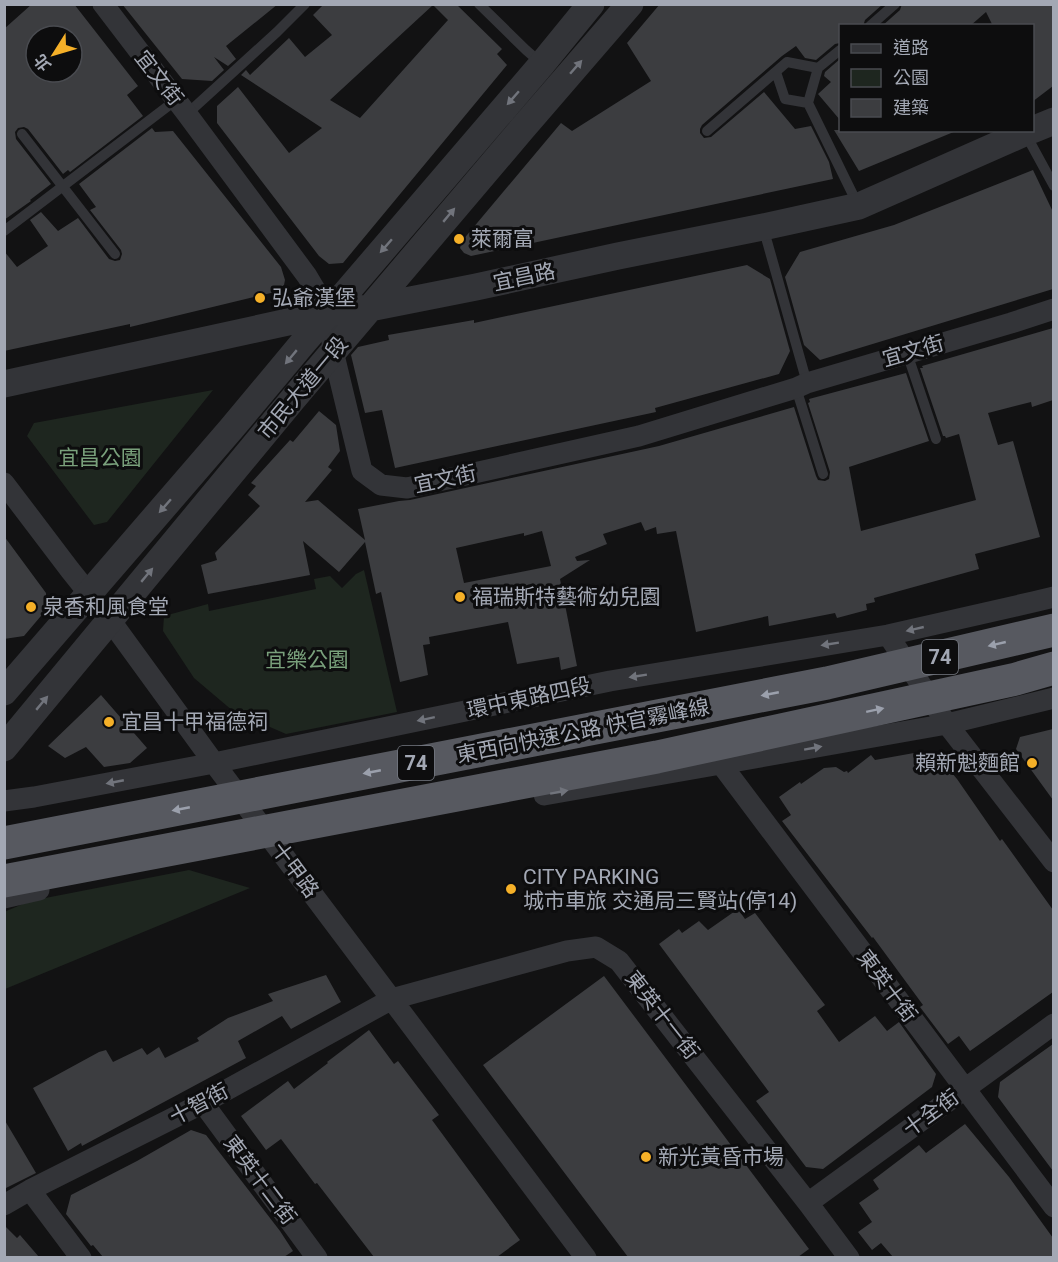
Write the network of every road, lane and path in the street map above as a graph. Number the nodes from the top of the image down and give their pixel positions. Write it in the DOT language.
graph roads {
  1 [pos="103,4"];
  2 [pos="479,4"];
  3 [pos="591,4"];
  4 [pos="630,4"];
  5 [pos="895,4"];
  6 [pos="299,7"];
  7 [pos="872,24"];
  8 [pos="839,51"];
  9 [pos="542,64"];
  10 [pos="818,68"];
  11 [pos="776,72"];
  12 [pos="808,103"];
  13 [pos="182,107"];
  14 [pos="1053,121"];
  15 [pos="1034,129"];
  16 [pos="708,131"];
  17 [pos="1028,132"];
  18 [pos="1030,132"];
  19 [pos="22,134"];
  20 [pos="1053,186"];
  21 [pos="62,188"];
  22 [pos="859,206"];
  23 [pos="763,227"];
  24 [pos="4,231"];
  25 [pos="115,254"];
  26 [pos="370,308"];
  27 [pos="1053,309"];
  28 [pos="329,313"];
  29 [pos="333,351"];
  30 [pos="907,353"];
  31 [pos="4,384"];
  32 [pos="801,385"];
  33 [pos="936,439"];
  34 [pos="824,474"];
  35 [pos="4,483"];
  36 [pos="89,594"];
  37 [pos="1053,597"];
  38 [pos="110,620"];
  39 [pos="1053,630"];
  40 [pos="888,635"];
  41 [pos="1053,668"];
  42 [pos="4,692"];
  43 [pos="1053,698"];
  44 [pos="947,724"];
  45 [pos="4,748"];
  46 [pos="214,763"];
  47 [pos="721,764"];
  48 [pos="4,801"];
  49 [pos="274,842"];
  50 [pos="4,843"];
  51 [pos="1053,862"];
  52 [pos="4,881"];
  53 [pos="4,898"];
  54 [pos="392,999"];
  55 [pos="1053,1024"];
  56 [pos="964,1089"];
  57 [pos="203,1103"];
  58 [pos="30,1190"];
  59 [pos="808,1203"];
  60 [pos="4,1205"];
  61 [pos="1053,1207"];
  62 [pos="81,1257"];
  63 [pos="317,1257"];
  64 [pos="584,1257"];
  65 [pos="849,1257"];
  1 -- 13 [label="street, 宜文街"];
  2 -- 9 [label="lane"];
  3 -- 9 [label="street, 市民大道一段"];
  26 -- 4 [label="street, 市民大道一段, one-way"];
  5 -- 7 [label="lane"];
  6 -- 13 [label="lane"];
  8 -- 10 [label="lane"];
  9 -- 28 [label="street, 市民大道一段, one-way"];
  10 -- 11 [label="lane"];
  10 -- 12 [label="lane"];
  11 -- 12 [label="lane"];
  11 -- 16 [label="lane"];
  12 -- 22 [label="lane"];
  13 -- 21 [label="lane"];
  13 -- 28 [label="street, 宜文街"];
  14 -- 15 [label="street, 宜昌路"];
  17 -- 22 [label="street, 宜昌路"];
  18 -- 20 [label="lane"];
  19 -- 21 [label="lane"];
  21 -- 24 [label="lane"];
  21 -- 25 [label="lane"];
  22 -- 23 [label="street, 宜昌路"];
  23 -- 26 [label="street, 宜昌路"];
  23 -- 32 [label="lane"];
  26 -- 28 [label="street, 宜昌路"];
  26 -- 29 [label="street, 市民大道一段"];
  27 -- 30 [label="street, 宜文街"];
  28 -- 29 [label="street, 宜文街"];
  28 -- 31 [label="street, 宜昌路"];
  28 -- 36 [label="street, 市民大道一段, one-way"];
  29 -- 32 [label="street, 宜文街"];
  38 -- 29 [label="street, 市民大道一段, one-way"];
  30 -- 32 [label="street, 宜文街"];
  30 -- 33 [label="lane"];
  32 -- 34 [label="lane"];
  35 -- 36 [label="street, 十甲路"];
  36 -- 38 [label="street, 十甲路"];
  36 -- 42 [label="street, 市民大道一段"];
  37 -- 40 [label="street, 環中東路四段, one-way"];
  45 -- 38 [label="street, 市民大道一段, one-way"];
  38 -- 46 [label="street, 十甲路"];
  39 -- 50 [label="highway, 東西向快速公路 快官霧峰線 / 74, one-way, bridge"];
  40 -- 44 [label="street"];
  40 -- 46 [label="street, 環中東路四段, one-way"];
  52 -- 41 [label="highway, 東西向快速公路 快官霧峰線 / 74, one-way, bridge"];
  43 -- 44 [label="street"];
  47 -- 44 [label="street, one-way"];
  44 -- 51 [label="street"];
  46 -- 48 [label="street, 環中東路四段, one-way"];
  46 -- 49 [label="street, 十甲路"];
  49 -- 47 [label="street, one-way"];
  47 -- 56 [label="street, 東英十街"];
  49 -- 53 [label="street"];
  49 -- 54 [label="street, 十甲路"];
  54 -- 57 [label="street, 十智街"];
  54 -- 59 [label="street, 東英十一街"];
  54 -- 64 [label="street, 十甲路"];
  55 -- 56 [label="street, 十全街"];
  56 -- 59 [label="street, 十全街"];
  56 -- 61 [label="street, 東英十街"];
  57 -- 58 [label="street, 十智街"];
  57 -- 63 [label="street, 東英十二街"];
  58 -- 60 [label="street, 十智街"];
  58 -- 62 [label="street"];
  59 -- 65 [label="street, 東英十一街"];
}
